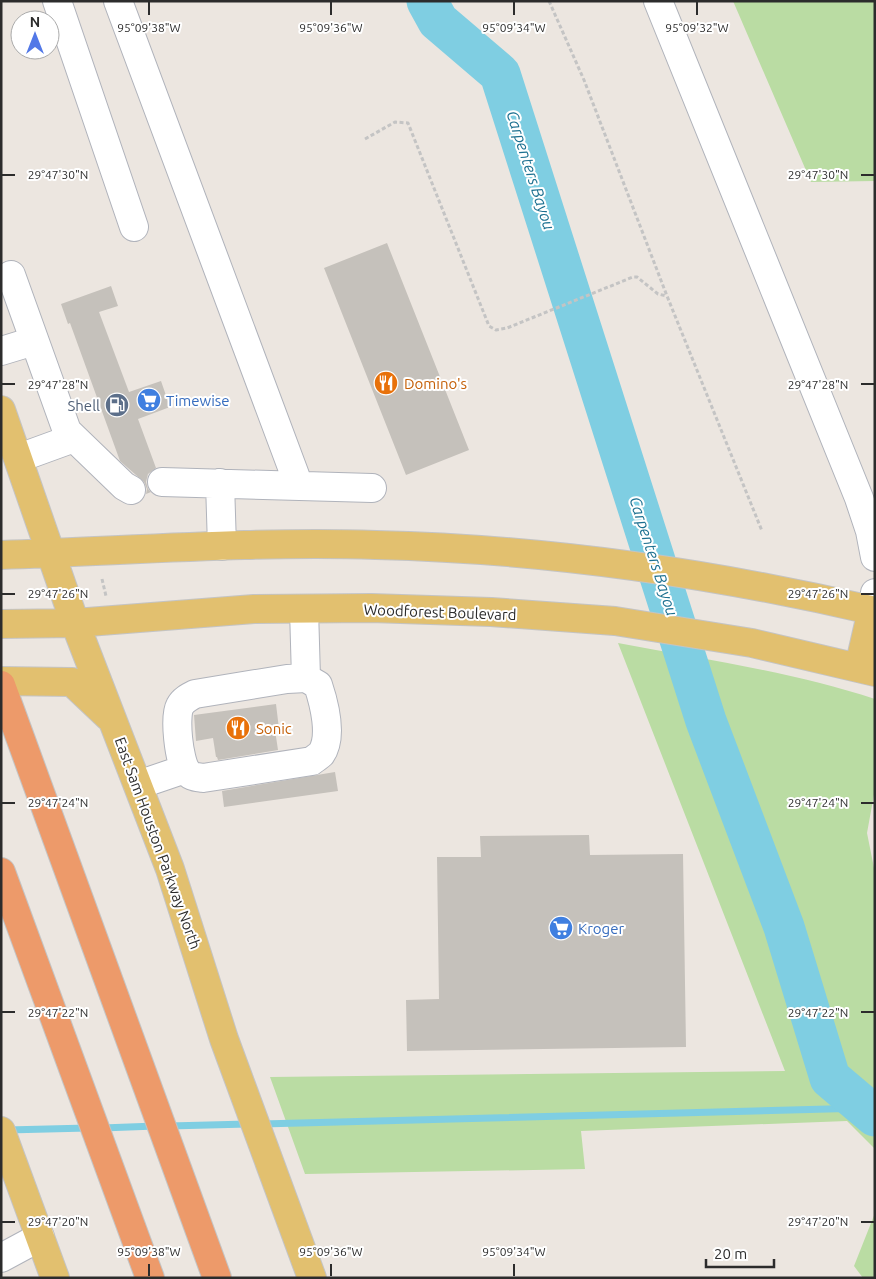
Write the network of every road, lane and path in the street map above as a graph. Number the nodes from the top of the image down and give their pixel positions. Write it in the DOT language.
graph roads {
  1 [pos="57,1"];
  2 [pos="118,1"];
  3 [pos="549,1"];
  4 [pos="658,1"];
  5 [pos="365,139"];
  6 [pos="134,227"];
  7 [pos="11,275"];
  8 [pos="667,296"];
  9 [pos="34,341"];
  10 [pos="1,351"];
  11 [pos="1,410"];
  12 [pos="74,438"];
  13 [pos="12,461"];
  14 [pos="162,482"];
  15 [pos="220,484"];
  16 [pos="299,486"];
  17 [pos="372,488"];
  18 [pos="131,490"];
  19 [pos="762,530"];
  20 [pos="222,546"];
  21 [pos="52,554"];
  22 [pos="1,555"];
  23 [pos="875,557"];
  24 [pos="102,579"];
  25 [pos="107,601"];
  26 [pos="874,605"];
  27 [pos="304,609"];
  28 [pos="75,622"];
  29 [pos="1,624"];
  30 [pos="867,670"];
  31 [pos="306,678"];
  32 [pos="1,681"];
  33 [pos="1,685"];
  34 [pos="115,724"];
  35 [pos="185,769"];
  36 [pos="138,785"];
  37 [pos="1,872"];
  38 [pos="1,1131"];
  39 [pos="40,1237"];
  40 [pos="1,1258"];
  41 [pos="55,1278"];
  42 [pos="150,1278"];
  43 [pos="217,1278"];
  44 [pos="312,1278"];
  1 -- 6 [label="lane"];
  2 -- 16 [label="lane"];
  3 -- 8 [label="path"];
  4 -- 23 [label="lane"];
  5 -- 8 [label="path"];
  7 -- 9 [label="lane"];
  8 -- 19 [label="path"];
  9 -- 10 [label="lane"];
  9 -- 12 [label="lane"];
  11 -- 13 [label="main road, East Sam Houston Parkway North"];
  12 -- 13 [label="lane"];
  12 -- 18 [label="lane"];
  13 -- 21 [label="main road, East Sam Houston Parkway North"];
  14 -- 15 [label="lane"];
  15 -- 16 [label="lane"];
  15 -- 20 [label="lane"];
  16 -- 17 [label="lane"];
  20 -- 21 [label="main road"];
  20 -- 26 [label="main road"];
  21 -- 22 [label="main road"];
  21 -- 28 [label="main road, East Sam Houston Parkway North"];
  24 -- 25 [label="path"];
  26 -- 30 [label="main road"];
  27 -- 28 [label="main road, Woodforest Boulevard"];
  27 -- 30 [label="main road, Woodforest Boulevard"];
  27 -- 31 [label="lane"];
  28 -- 29 [label="main road, Woodforest Boulevard"];
  28 -- 34 [label="main road, East Sam Houston Parkway North"];
  31 -- 35 [label="lane"];
  31 -- 35 [label="lane"];
  32 -- 34 [label="main road"];
  33 -- 43 [label="highway"];
  34 -- 36 [label="main road, East Sam Houston Parkway North"];
  35 -- 36 [label="lane"];
  36 -- 44 [label="main road, East Sam Houston Parkway North"];
  37 -- 42 [label="highway"];
  38 -- 39 [label="main road"];
  39 -- 40 [label="lane"];
  39 -- 41 [label="main road"];
}
